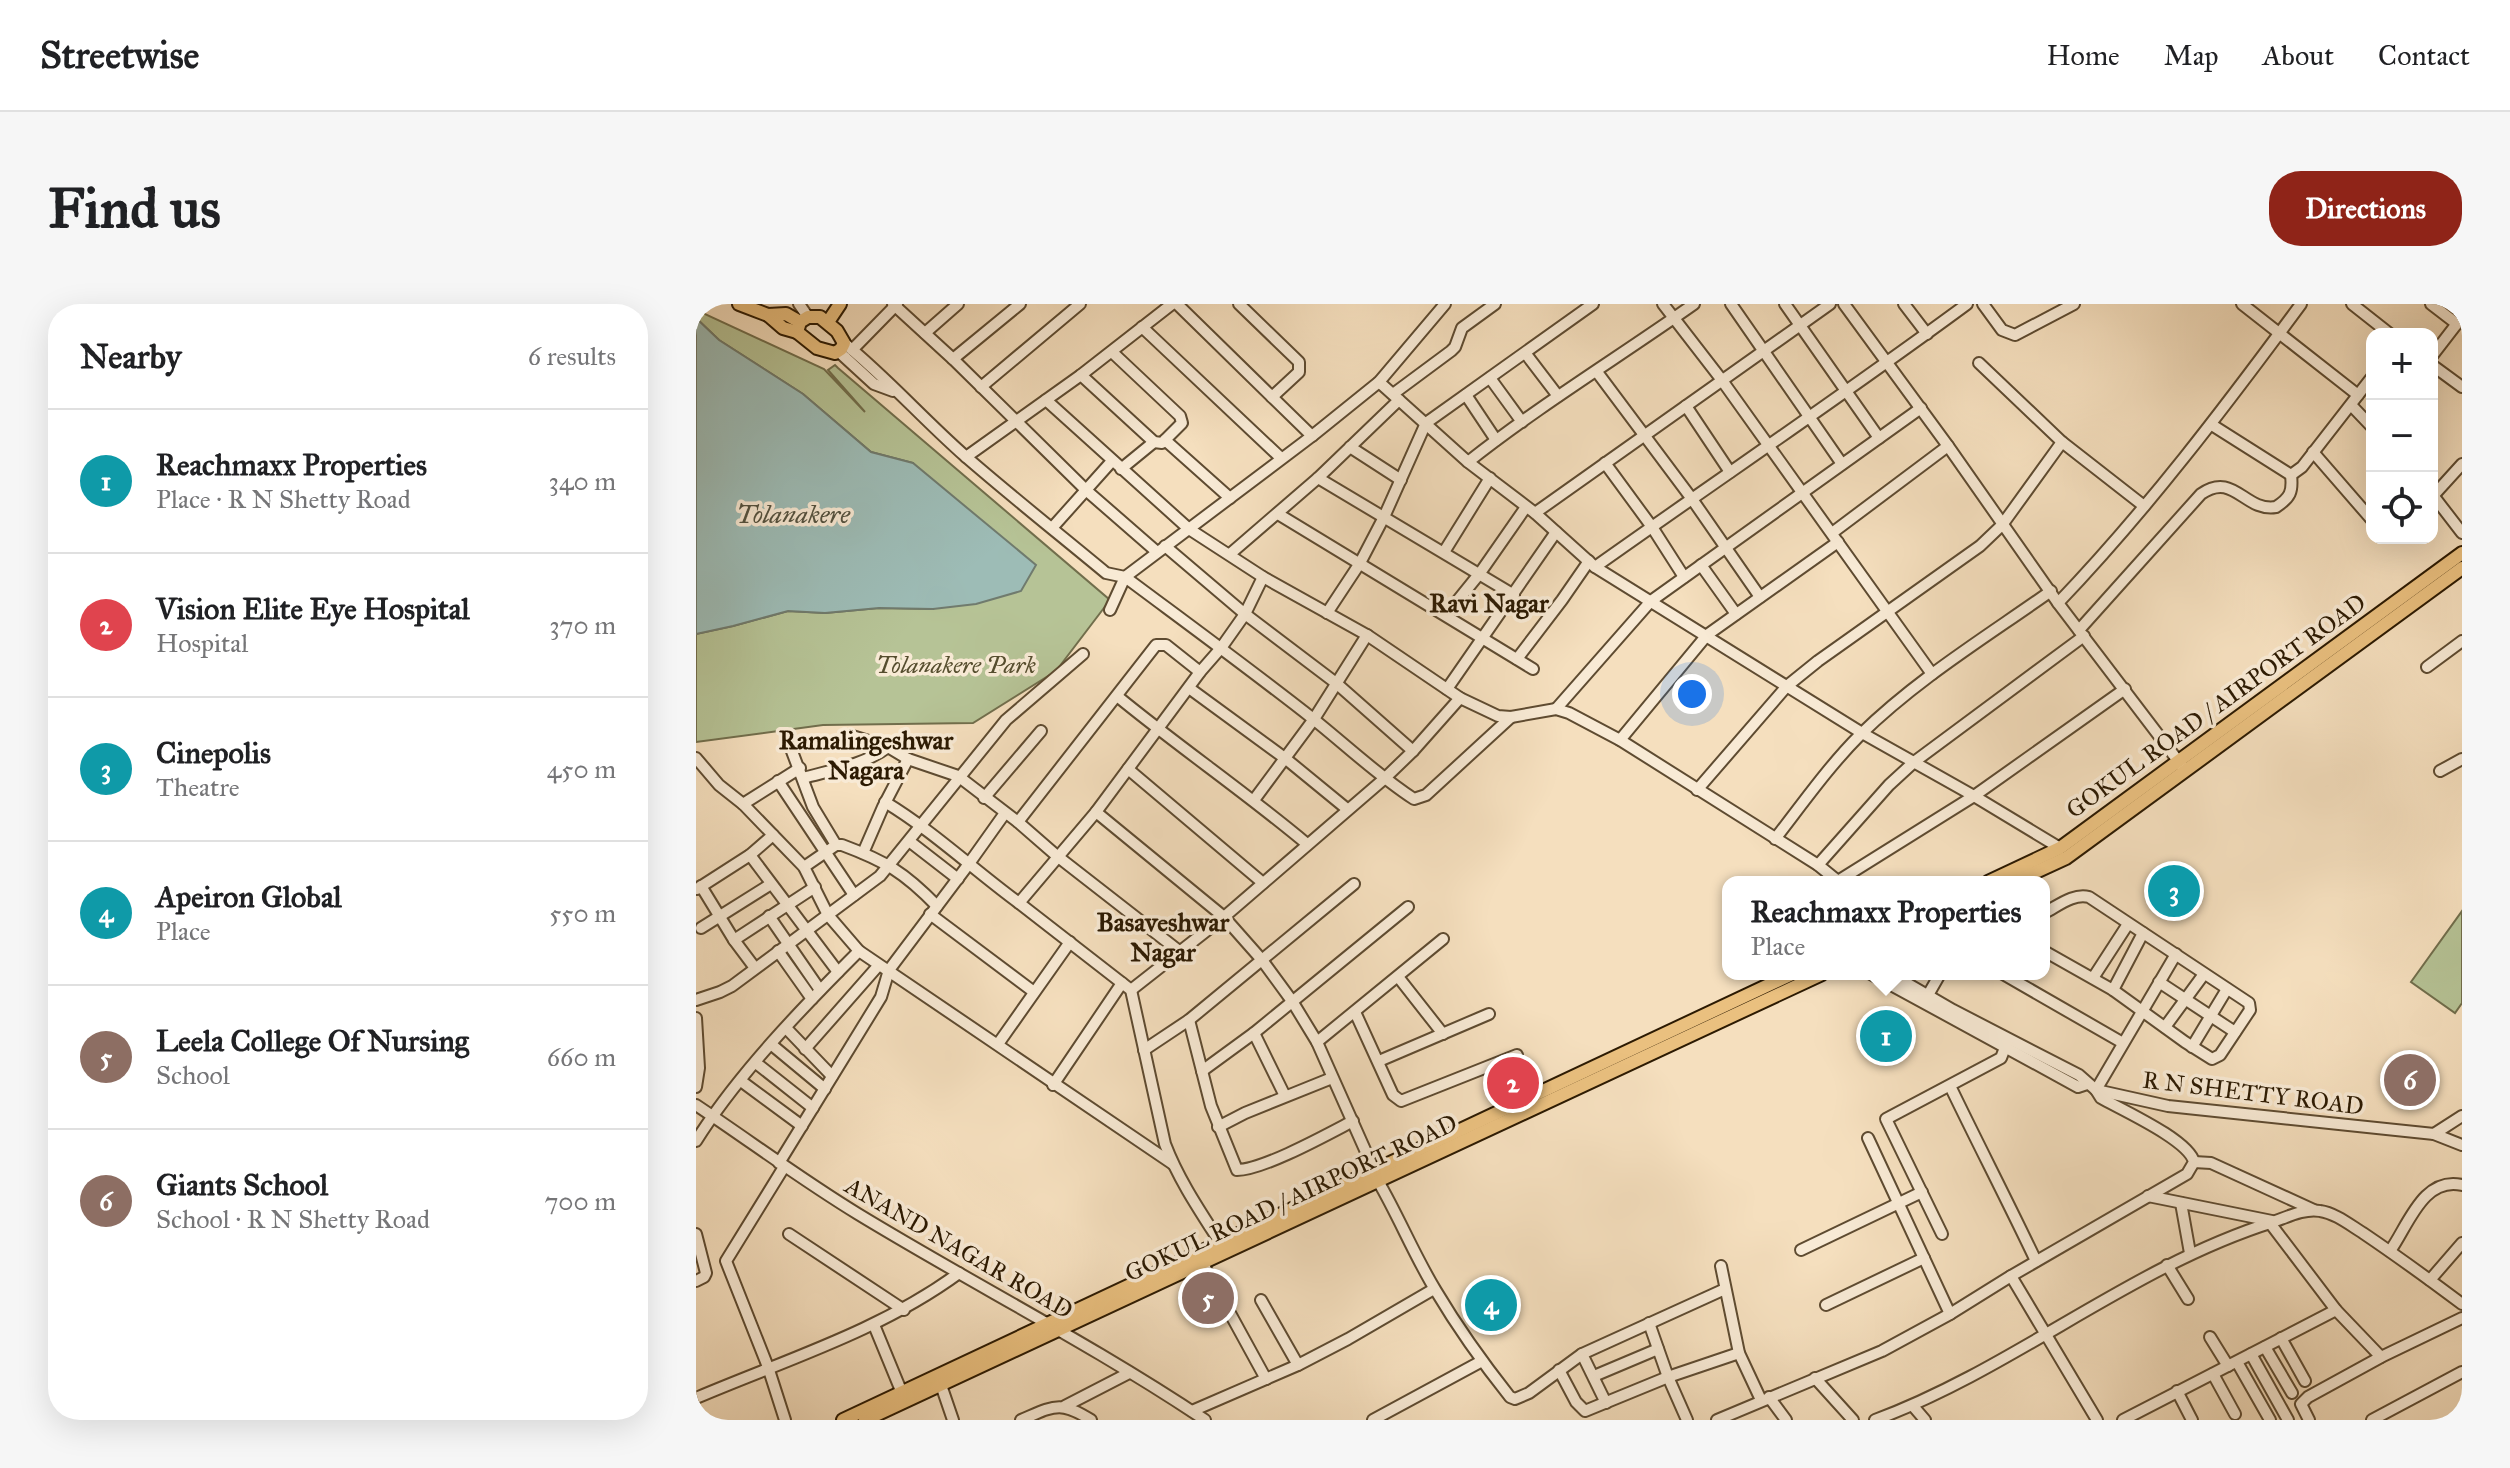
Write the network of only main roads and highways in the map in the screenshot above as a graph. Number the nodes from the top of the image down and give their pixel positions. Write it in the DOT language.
graph roads {
  1 [pos="739,304"];
  2 [pos="828,304"];
  3 [pos="840,304"];
  4 [pos="811,322"];
  5 [pos="2462,553"];
  6 [pos="2462,568"];
  7 [pos="2182,766"];
  8 [pos="2001,876"];
  9 [pos="2027,876"];
  10 [pos="1780,980"];
  11 [pos="1809,980"];
  12 [pos="1376,1175"];
  13 [pos="1224,1248"];
  14 [pos="843,1420"];
  15 [pos="865,1420"];
  1 -- 4 [label="main road"];
  2 -- 4 [label="main road"];
  3 -- 4 [label="main road"];
  4 -- 4 [label="main road"];
  5 -- 7 [label="main road, GOKUL ROAD / AIRPORT ROAD"];
  6 -- 7 [label="main road, GOKUL ROAD / AIRPORT ROAD"];
  7 -- 8 [label="main road, GOKUL ROAD / AIRPORT ROAD"];
  7 -- 9 [label="main road, GOKUL ROAD / AIRPORT ROAD"];
  10 -- 12 [label="main road, GOKUL ROAD / AIRPORT ROAD"];
  11 -- 12 [label="main road, GOKUL ROAD / AIRPORT ROAD"];
  12 -- 13 [label="main road, GOKUL ROAD / AIRPORT ROAD"];
  13 -- 14 [label="main road, GOKUL ROAD / AIRPORT ROAD"];
  13 -- 15 [label="main road, GOKUL ROAD / AIRPORT ROAD"];
}
